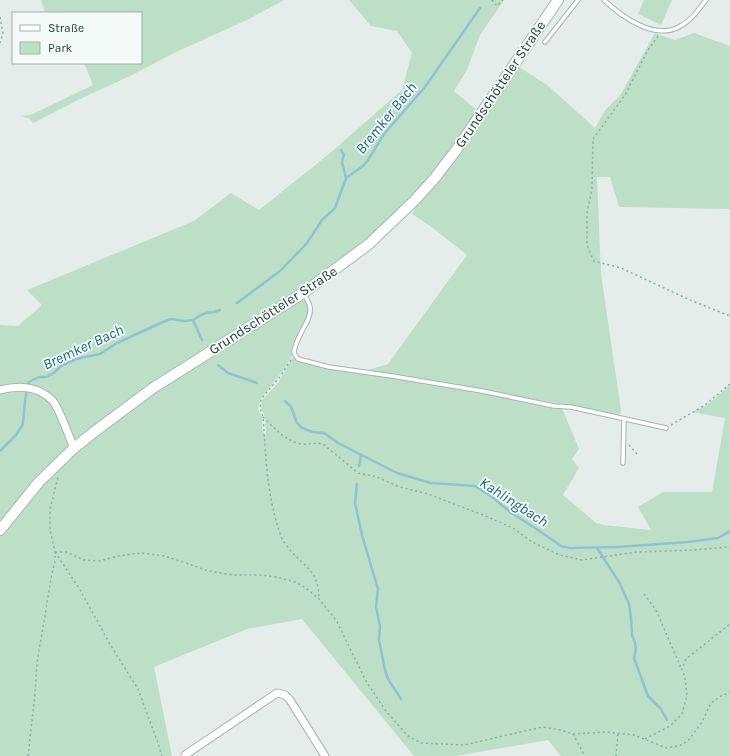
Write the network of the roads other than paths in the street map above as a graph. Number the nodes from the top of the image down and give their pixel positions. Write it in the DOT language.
graph roads {
  1 [pos="558,0"];
  2 [pos="578,0"];
  3 [pos="604,0"];
  4 [pos="706,0"];
  5 [pos="545,42"];
  6 [pos="304,293"];
  7 [pos="0,390"];
  8 [pos="624,419"];
  9 [pos="666,428"];
  10 [pos="74,448"];
  11 [pos="623,463"];
  12 [pos="0,530"];
  13 [pos="185,755"];
  14 [pos="325,756"];
  1 -- 6 [label="main road, Grundschötteler Straße"];
  2 -- 5 [label="lane"];
  3 -- 4 [label="lane"];
  6 -- 8 [label="lane"];
  6 -- 10 [label="main road, Grundschötteler Straße"];
  7 -- 10 [label="street"];
  8 -- 9 [label="lane"];
  8 -- 11 [label="lane"];
  10 -- 12 [label="main road, Grundschötteler Straße"];
  13 -- 14 [label="street"];
}
